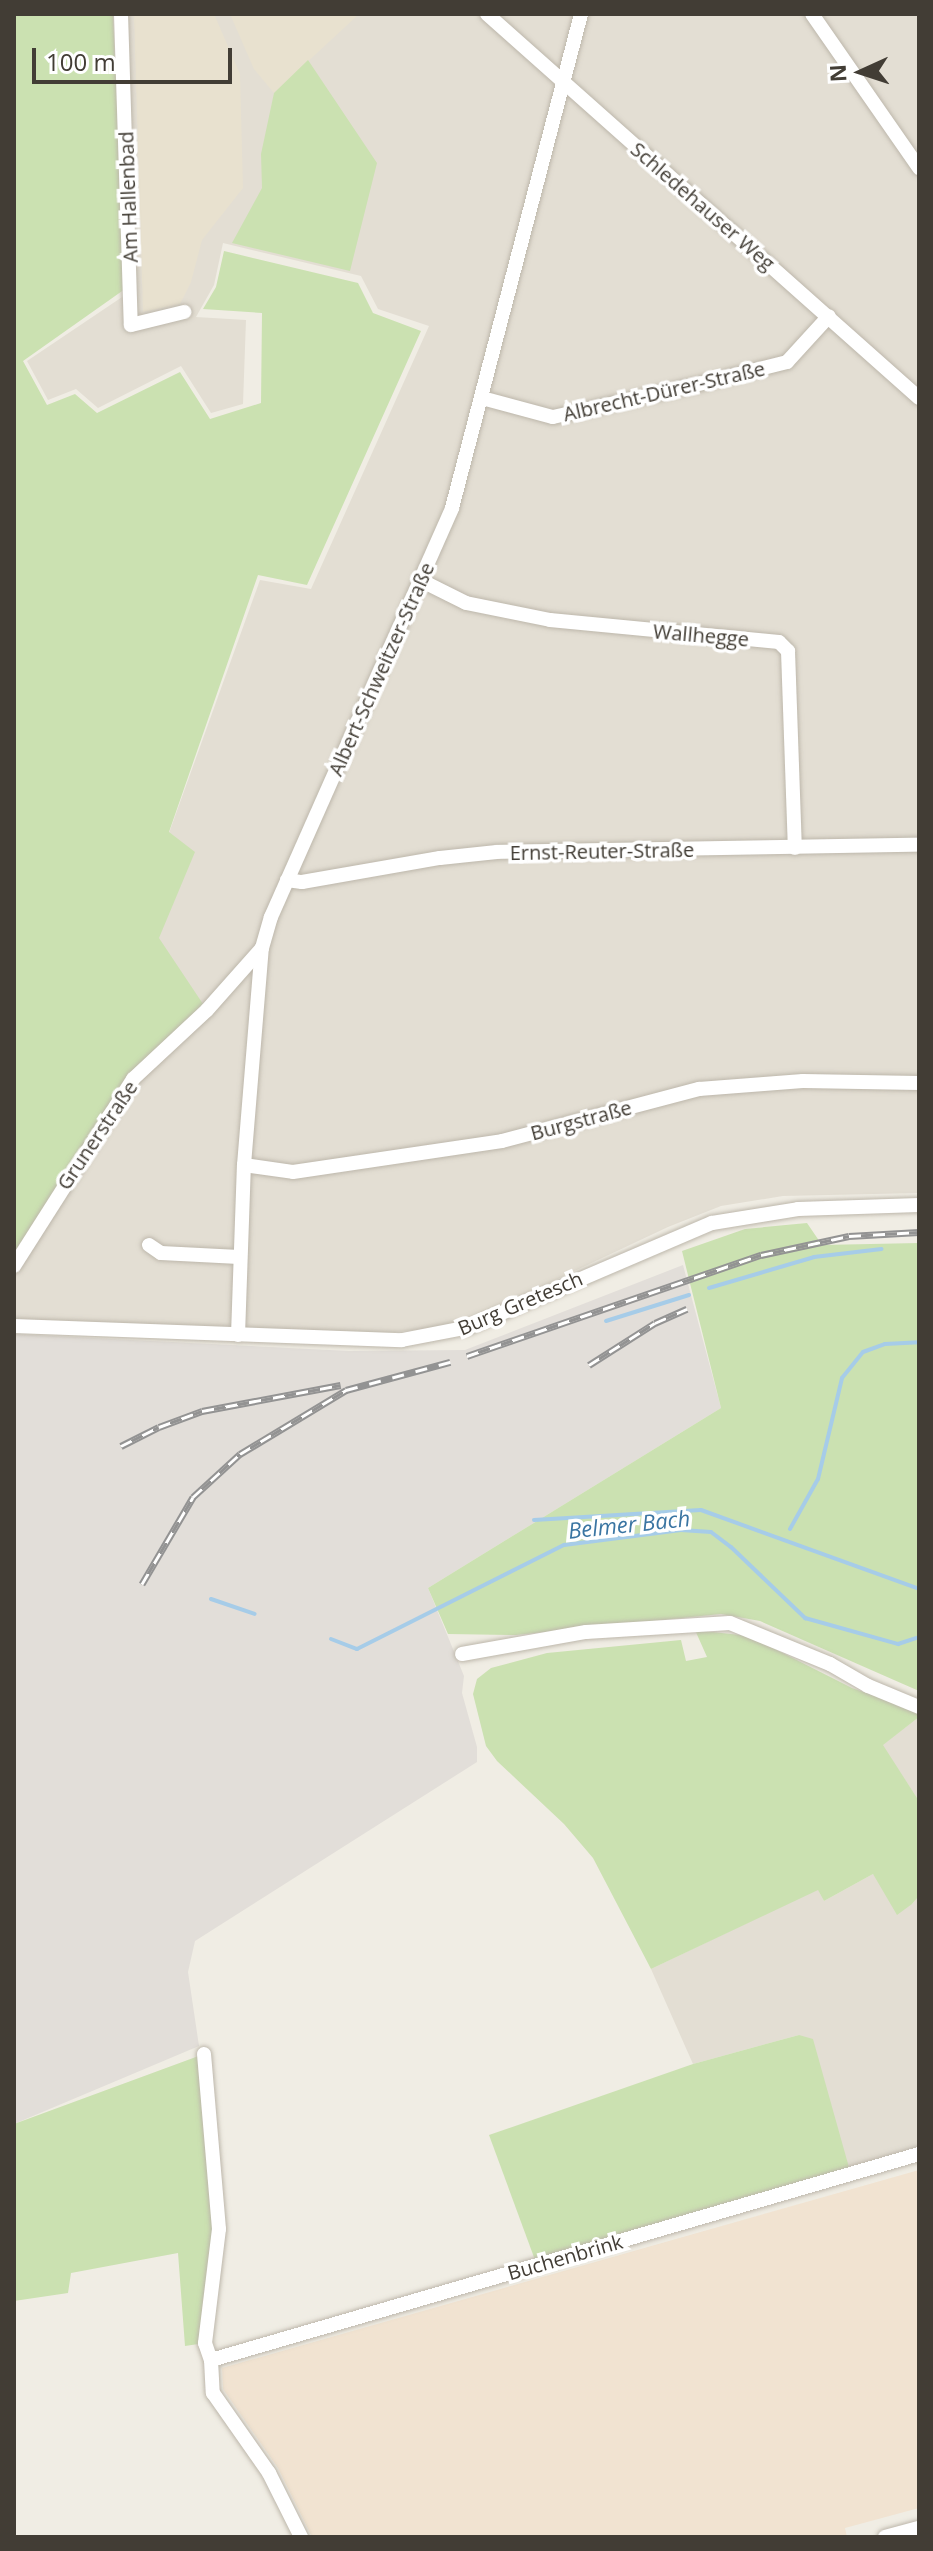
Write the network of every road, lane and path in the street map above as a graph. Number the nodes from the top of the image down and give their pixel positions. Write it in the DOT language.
graph roads {
  1 [pos="121,14"];
  2 [pos="487,14"];
  3 [pos="581,14"];
  4 [pos="812,14"];
  5 [pos="563,84"];
  6 [pos="919,139"];
  7 [pos="902,142"];
  8 [pos="919,168"];
  9 [pos="184,312"];
  10 [pos="829,316"];
  11 [pos="482,398"];
  12 [pos="919,398"];
  13 [pos="420,580"];
  14 [pos="919,845"];
  15 [pos="795,848"];
  16 [pos="287,880"];
  17 [pos="262,948"];
  18 [pos="919,1083"];
  19 [pos="244,1165"];
  20 [pos="919,1205"];
  21 [pos="149,1245"];
  22 [pos="239,1257"];
  23 [pos="14,1266"];
  24 [pos="14,1326"];
  25 [pos="238,1335"];
  26 [pos="462,1654"];
  27 [pos="919,1707"];
  28 [pos="204,2054"];
  29 [pos="919,2154"];
  30 [pos="211,2360"];
  31 [pos="919,2528"];
  32 [pos="301,2537"];
  33 [pos="885,2537"];
  1 -- 9 [label="street, Am Hallenbad"];
  2 -- 5 [label="street, Schledehauser Weg"];
  3 -- 5 [label="street, Albert-Schweitzer-Straße"];
  4 -- 7 [label="street"];
  5 -- 10 [label="street, Schledehauser Weg"];
  5 -- 11 [label="street, Albert-Schweitzer-Straße"];
  6 -- 7 [label="street"];
  7 -- 8 [label="street"];
  10 -- 11 [label="street, Albrecht-Dürer-Straße"];
  10 -- 12 [label="street, Schledehauser Weg"];
  11 -- 13 [label="street, Albert-Schweitzer-Straße"];
  13 -- 15 [label="street, Wallhegge"];
  13 -- 16 [label="street, Albert-Schweitzer-Straße"];
  14 -- 15 [label="street, Ernst-Reuter-Straße"];
  15 -- 16 [label="street, Ernst-Reuter-Straße"];
  16 -- 17 [label="street, Albert-Schweitzer-Straße"];
  17 -- 19 [label="street, Albert-Schweitzer-Straße"];
  17 -- 23 [label="street, Grunerstraße"];
  18 -- 19 [label="street, Burgstraße"];
  19 -- 22 [label="street, Albert-Schweitzer-Straße"];
  20 -- 25 [label="street, Burg Gretesch"];
  21 -- 22 [label="street"];
  22 -- 25 [label="street, Albert-Schweitzer-Straße"];
  24 -- 25 [label="street, Burg Gretesch"];
  26 -- 27 [label="street"];
  28 -- 30 [label="street"];
  29 -- 30 [label="street, Buchenbrink"];
  30 -- 32 [label="street"];
  31 -- 33 [label="street"];
}
